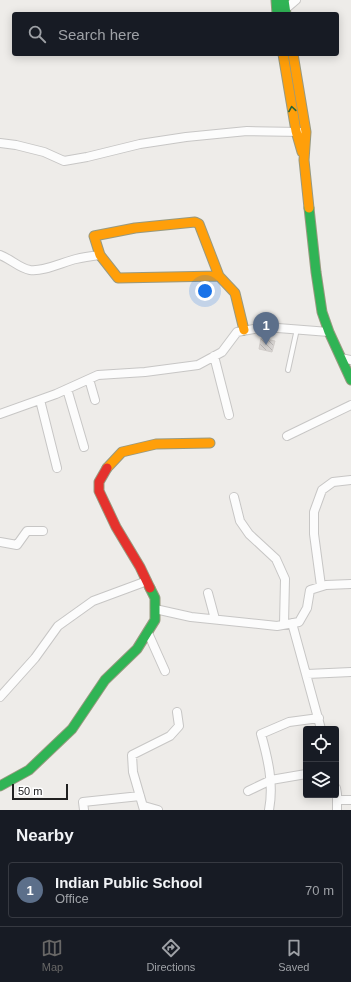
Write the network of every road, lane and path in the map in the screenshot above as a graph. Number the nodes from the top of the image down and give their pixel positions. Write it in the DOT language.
graph roads {
  1 [pos="276,0"];
  2 [pos="296,0"];
  3 [pos="282,10"];
  4 [pos="283,56"];
  5 [pos="293,56"];
  6 [pos="296,131"];
  7 [pos="306,132"];
  8 [pos="0,143"];
  9 [pos="304,160"];
  10 [pos="0,255"];
  11 [pos="100,255"];
  12 [pos="219,276"];
  13 [pos="297,329"];
  14 [pos="244,330"];
  15 [pos="329,332"];
  16 [pos="214,356"];
  17 [pos="341,358"];
  18 [pos="351,360"];
  19 [pos="288,370"];
  20 [pos="90,379"];
  21 [pos="351,380"];
  22 [pos="67,389"];
  23 [pos="40,400"];
  24 [pos="95,400"];
  25 [pos="351,405"];
  26 [pos="0,414"];
  27 [pos="229,415"];
  28 [pos="287,436"];
  29 [pos="210,443"];
  30 [pos="84,447"];
  31 [pos="57,468"];
  32 [pos="351,480"];
  33 [pos="234,498"];
  34 [pos="43,531"];
  35 [pos="0,542"];
  36 [pos="147,581"];
  37 [pos="351,584"];
  38 [pos="321,586"];
  39 [pos="208,593"];
  40 [pos="155,609"];
  41 [pos="215,620"];
  42 [pos="288,624"];
  43 [pos="148,633"];
  44 [pos="165,671"];
  45 [pos="351,672"];
  46 [pos="307,674"];
  47 [pos="0,697"];
  48 [pos="178,712"];
  49 [pos="319,718"];
  50 [pos="320,726"];
  51 [pos="303,775"];
  52 [pos="271,780"];
  53 [pos="0,786"];
  54 [pos="248,791"];
  55 [pos="140,796"];
  56 [pos="337,800"];
  57 [pos="351,800"];
  58 [pos="144,808"];
  59 [pos="84,810"];
  60 [pos="158,810"];
  61 [pos="269,810"];
  62 [pos="338,810"];
  1 -- 3 [label="street"];
  2 -- 3 [label="street"];
  6 -- 4 [label="street, one-way"];
  5 -- 7 [label="street"];
  6 -- 7 [label="street"];
  6 -- 8 [label="street"];
  6 -- 9 [label="street"];
  7 -- 9 [label="street"];
  9 -- 15 [label="street"];
  10 -- 11 [label="street"];
  11 -- 12 [label="street"];
  11 -- 12 [label="street"];
  12 -- 14 [label="street"];
  13 -- 14 [label="street"];
  13 -- 15 [label="street"];
  13 -- 19 [label="lane"];
  14 -- 16 [label="street"];
  15 -- 17 [label="street"];
  16 -- 20 [label="street"];
  16 -- 27 [label="street"];
  17 -- 18 [label="street"];
  17 -- 21 [label="street"];
  20 -- 22 [label="street"];
  20 -- 24 [label="street"];
  22 -- 23 [label="street"];
  22 -- 30 [label="street"];
  23 -- 26 [label="street"];
  23 -- 31 [label="street"];
  25 -- 28 [label="street"];
  29 -- 36 [label="street"];
  32 -- 38 [label="street"];
  33 -- 42 [label="street"];
  34 -- 35 [label="street"];
  36 -- 40 [label="street"];
  36 -- 47 [label="street"];
  37 -- 38 [label="street"];
  38 -- 42 [label="street"];
  39 -- 41 [label="street"];
  40 -- 41 [label="street"];
  40 -- 43 [label="street"];
  41 -- 42 [label="street"];
  42 -- 46 [label="street"];
  43 -- 44 [label="street"];
  43 -- 53 [label="street"];
  45 -- 46 [label="street"];
  46 -- 49 [label="street"];
  48 -- 55 [label="street"];
  49 -- 50 [label="street"];
  49 -- 52 [label="street"];
  51 -- 52 [label="street"];
  52 -- 54 [label="street"];
  52 -- 61 [label="street"];
  55 -- 58 [label="street"];
  55 -- 59 [label="street"];
  56 -- 57 [label="street"];
  56 -- 62 [label="street"];
  58 -- 60 [label="street"];
}
